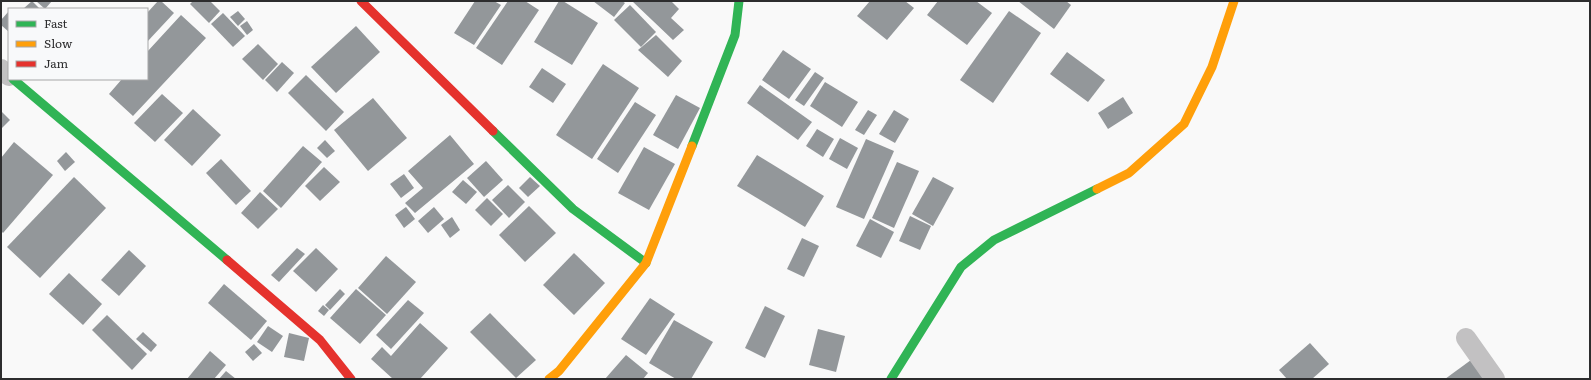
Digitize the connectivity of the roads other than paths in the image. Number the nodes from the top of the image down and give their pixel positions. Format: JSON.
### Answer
{"nodes":[{"id":1,"x":360,"y":1,"type":"edge"},
{"id":2,"x":739,"y":1,"type":"edge"},
{"id":3,"x":1234,"y":1,"type":"edge"},
{"id":4,"x":14,"y":80,"type":"edge"},
{"id":5,"x":646,"y":263,"type":"junction"},
{"id":6,"x":1466,"y":338,"type":"dead end"},
{"id":7,"x":351,"y":379,"type":"edge"},
{"id":8,"x":549,"y":379,"type":"edge"},
{"id":9,"x":891,"y":379,"type":"edge"},
{"id":10,"x":1495,"y":379,"type":"edge"}],
"edges":[{"from":1,"to":5,"type":"street"},
{"from":2,"to":5,"type":"street"},
{"from":3,"to":9,"type":"street"},
{"from":4,"to":7,"type":"street"},
{"from":5,"to":8,"type":"street"},
{"from":6,"to":10,"type":"street"}]}
